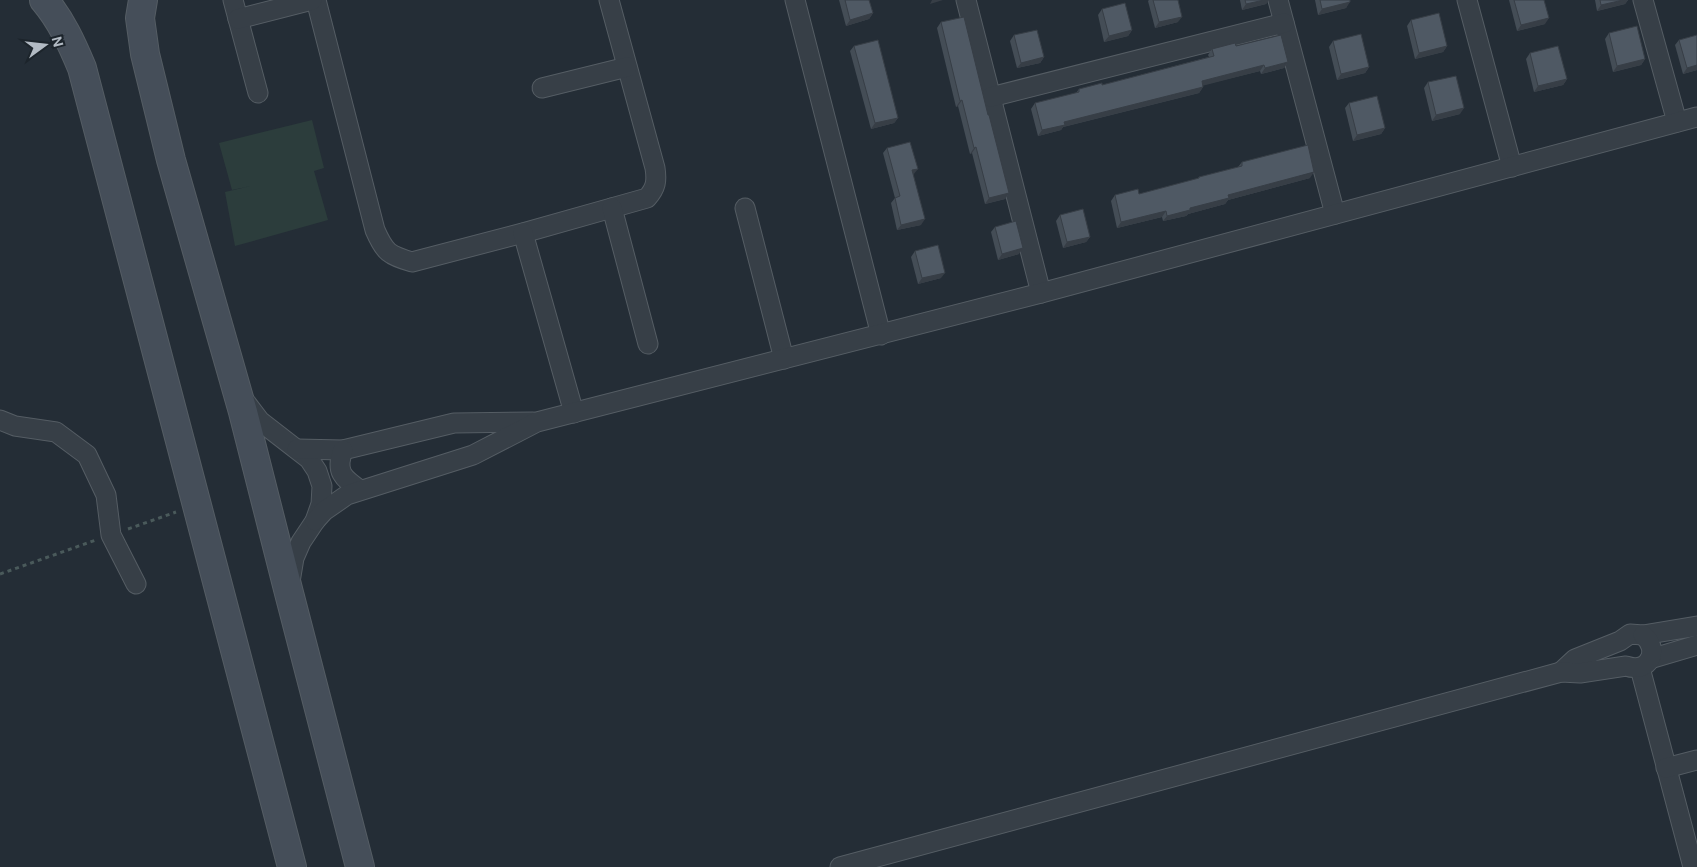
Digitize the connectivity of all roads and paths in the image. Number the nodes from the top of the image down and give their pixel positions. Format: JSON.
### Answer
{"nodes":[{"id":1,"x":44,"y":0,"type":"edge"},
{"id":2,"x":143,"y":0,"type":"edge"},
{"id":3,"x":233,"y":0,"type":"edge"},
{"id":4,"x":312,"y":0,"type":"edge"},
{"id":5,"x":316,"y":0,"type":"edge"},
{"id":6,"x":609,"y":0,"type":"edge"},
{"id":7,"x":795,"y":0,"type":"edge"},
{"id":8,"x":966,"y":0,"type":"edge"},
{"id":9,"x":1278,"y":0,"type":"edge"},
{"id":10,"x":1467,"y":0,"type":"edge"},
{"id":11,"x":1643,"y":0,"type":"edge"},
{"id":12,"x":238,"y":20,"type":"junction"},
{"id":13,"x":1284,"y":23,"type":"junction"},
{"id":14,"x":627,"y":67,"type":"junction"},
{"id":15,"x":542,"y":88,"type":"dead end"},
{"id":16,"x":258,"y":93,"type":"dead end"},
{"id":17,"x":991,"y":97,"type":"junction"},
{"id":18,"x":1697,"y":117,"type":"edge"},
{"id":19,"x":1677,"y":122,"type":"junction"},
{"id":20,"x":1512,"y":167,"type":"junction"},
{"id":21,"x":612,"y":208,"type":"junction"},
{"id":22,"x":745,"y":208,"type":"dead end"},
{"id":23,"x":1335,"y":214,"type":"junction"},
{"id":24,"x":523,"y":233,"type":"junction"},
{"id":25,"x":1041,"y":293,"type":"junction"},
{"id":26,"x":881,"y":335,"type":"junction"},
{"id":27,"x":648,"y":344,"type":"dead end"},
{"id":28,"x":784,"y":359,"type":"junction"},
{"id":29,"x":237,"y":390,"type":"junction"},
{"id":30,"x":574,"y":413,"type":"junction"},
{"id":31,"x":0,"y":420,"type":"edge"},
{"id":32,"x":537,"y":422,"type":"junction"},
{"id":33,"x":462,"y":423,"type":"junction"},
{"id":34,"x":297,"y":449,"type":"junction"},
{"id":35,"x":343,"y":450,"type":"junction"},
{"id":36,"x":473,"y":455,"type":"junction"},
{"id":37,"x":360,"y":490,"type":"junction"},
{"id":38,"x":315,"y":521,"type":"junction"},
{"id":39,"x":136,"y":584,"type":"dead end"},
{"id":40,"x":289,"y":593,"type":"junction"},
{"id":41,"x":1697,"y":626,"type":"edge"},
{"id":42,"x":1643,"y":635,"type":"junction"},
{"id":43,"x":1620,"y":641,"type":"junction"},
{"id":44,"x":1697,"y":645,"type":"edge"},
{"id":45,"x":1639,"y":664,"type":"junction"},
{"id":46,"x":1561,"y":672,"type":"junction"},
{"id":47,"x":1697,"y":760,"type":"edge"},
{"id":48,"x":1666,"y":768,"type":"junction"},
{"id":49,"x":292,"y":867,"type":"edge"},
{"id":50,"x":360,"y":867,"type":"edge"},
{"id":51,"x":840,"y":867,"type":"edge"},
{"id":52,"x":1693,"y":867,"type":"edge"}],
"edges":[{"from":1,"to":49,"type":"street"},
{"from":2,"to":29,"type":"street"},
{"from":3,"to":12,"type":"street"},
{"from":4,"to":12,"type":"street"},
{"from":5,"to":24,"type":"street"},
{"from":6,"to":14,"type":"street"},
{"from":7,"to":26,"type":"street"},
{"from":8,"to":17,"type":"street"},
{"from":9,"to":13,"type":"street"},
{"from":10,"to":20,"type":"street"},
{"from":11,"to":19,"type":"street"},
{"from":12,"to":16,"type":"street"},
{"from":13,"to":17,"type":"street"},
{"from":13,"to":23,"type":"street"},
{"from":14,"to":15,"type":"street"},
{"from":14,"to":21,"type":"street"},
{"from":17,"to":25,"type":"street"},
{"from":18,"to":19,"type":"street"},
{"from":19,"to":20,"type":"street"},
{"from":20,"to":23,"type":"street"},
{"from":21,"to":24,"type":"street"},
{"from":21,"to":27,"type":"street"},
{"from":22,"to":28,"type":"street"},
{"from":23,"to":25,"type":"street"},
{"from":24,"to":30,"type":"street"},
{"from":25,"to":26,"type":"street"},
{"from":26,"to":28,"type":"street"},
{"from":28,"to":30,"type":"street"},
{"from":29,"to":34,"type":"street"},
{"from":29,"to":40,"type":"street"},
{"from":30,"to":32,"type":"street"},
{"from":31,"to":39,"type":"street"},
{"from":32,"to":33,"type":"street"},
{"from":32,"to":36,"type":"street"},
{"from":33,"to":35,"type":"street"},
{"from":33,"to":36,"type":"street"},
{"from":34,"to":35,"type":"street"},
{"from":34,"to":38,"type":"street"},
{"from":35,"to":37,"type":"street"},
{"from":36,"to":37,"type":"street"},
{"from":37,"to":38,"type":"street"},
{"from":38,"to":40,"type":"street"},
{"from":40,"to":50,"type":"street"},
{"from":41,"to":42,"type":"street"},
{"from":42,"to":43,"type":"street"},
{"from":42,"to":45,"type":"street"},
{"from":43,"to":45,"type":"street"},
{"from":43,"to":46,"type":"street"},
{"from":44,"to":45,"type":"street"},
{"from":45,"to":46,"type":"street"},
{"from":45,"to":48,"type":"street"},
{"from":46,"to":51,"type":"street"},
{"from":47,"to":48,"type":"street"},
{"from":48,"to":52,"type":"street"}]}
